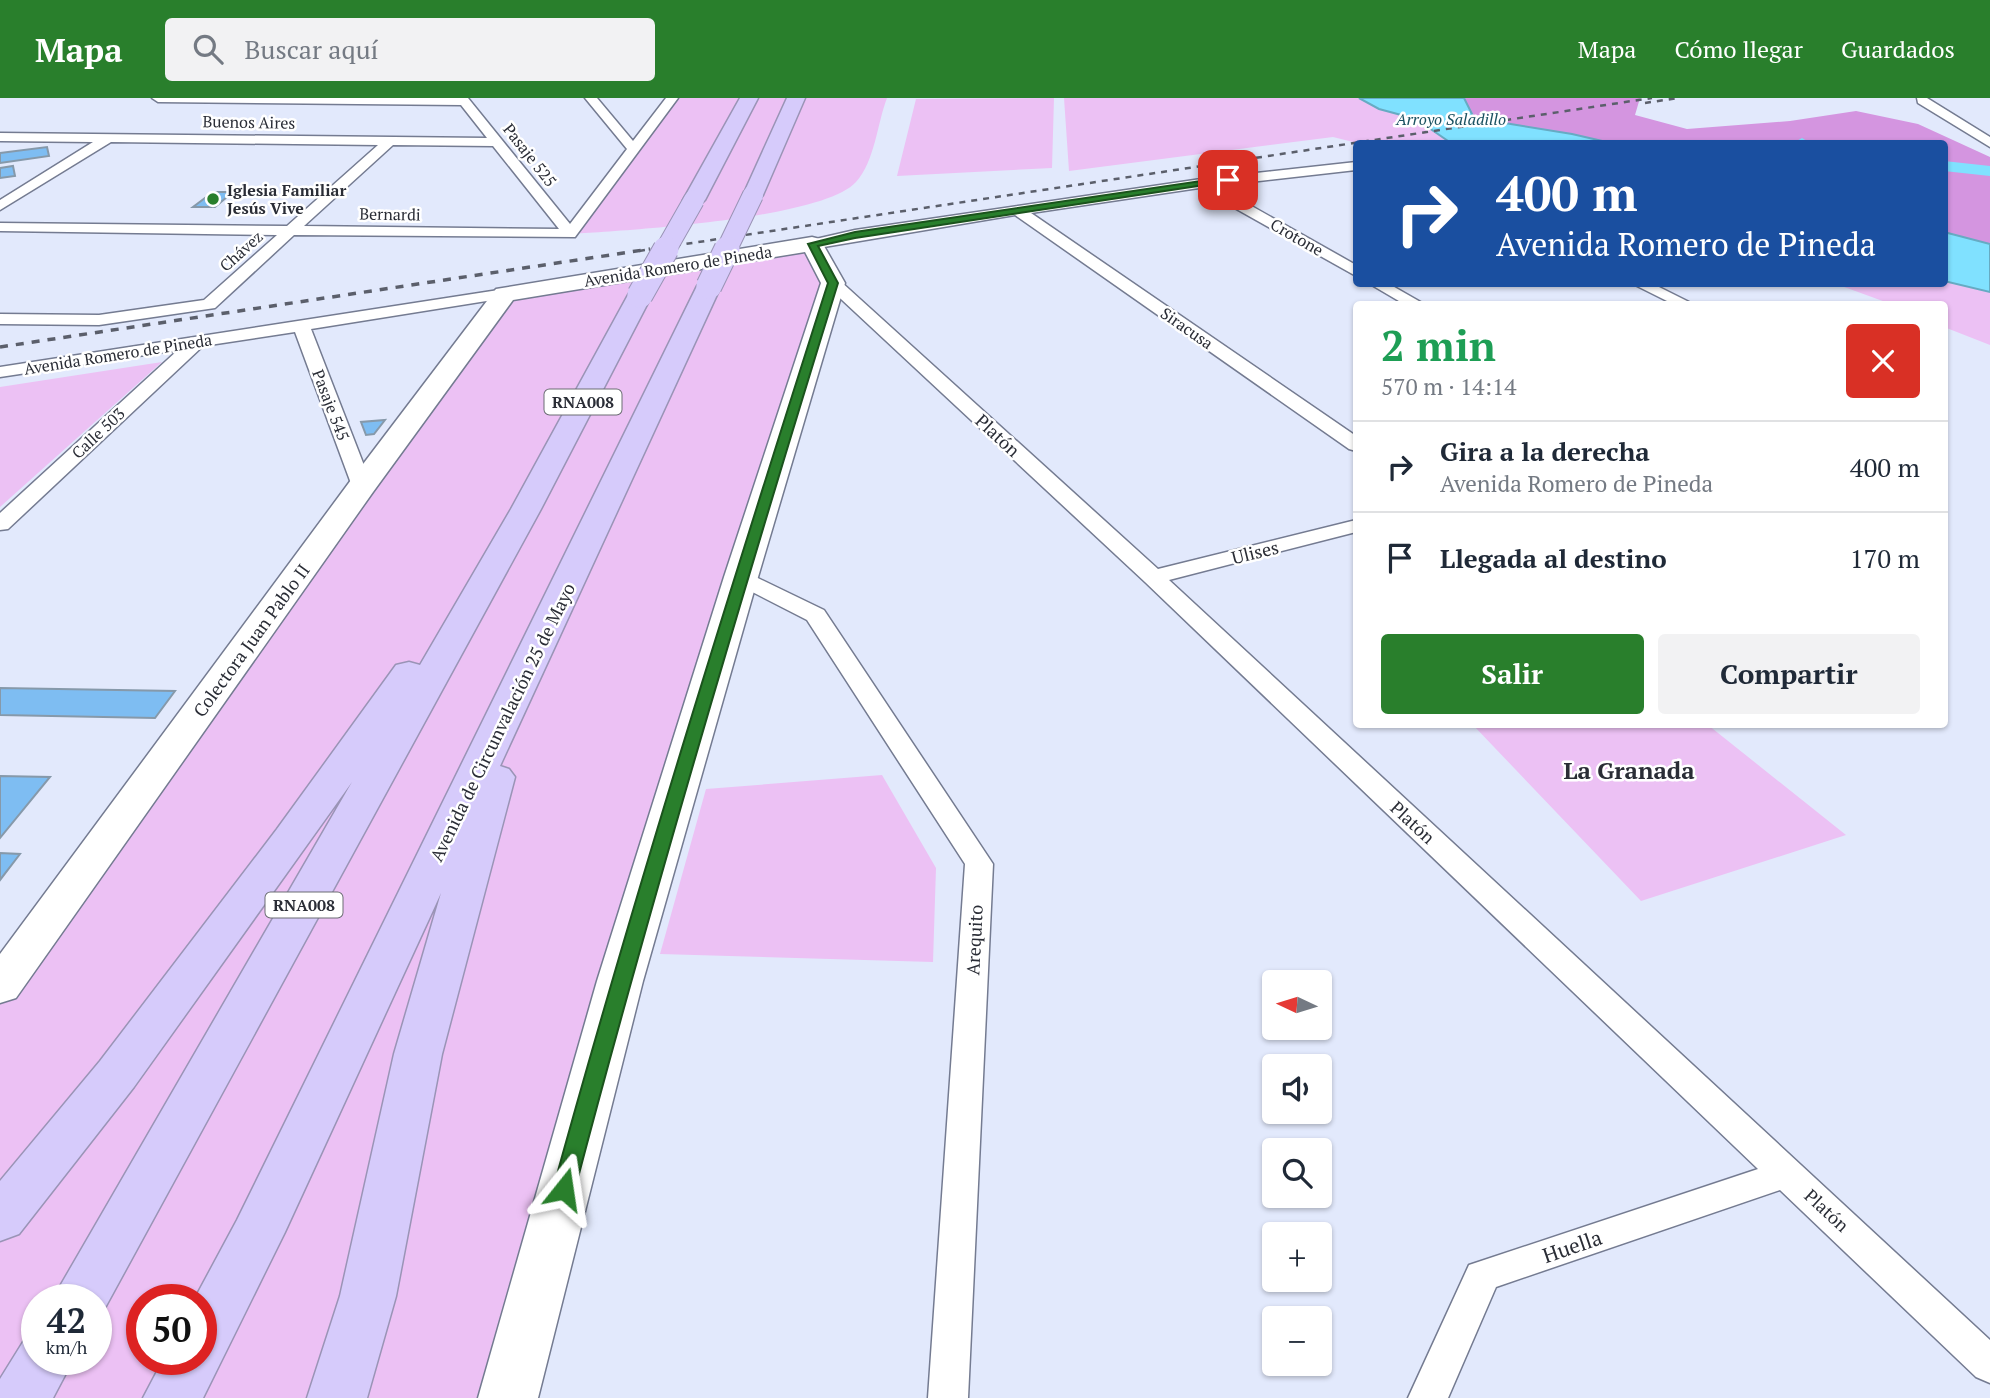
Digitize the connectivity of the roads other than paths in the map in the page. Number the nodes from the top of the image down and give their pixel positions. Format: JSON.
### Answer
{"nodes":[{"id":1,"x":158,"y":98,"type":"edge"},
{"id":2,"x":246,"y":98,"type":"edge"},
{"id":3,"x":591,"y":98,"type":"edge"},
{"id":4,"x":672,"y":98,"type":"edge"},
{"id":5,"x":749,"y":98,"type":"edge"},
{"id":6,"x":796,"y":98,"type":"edge"},
{"id":7,"x":463,"y":99,"type":"edge"},
{"id":8,"x":1927,"y":99,"type":"edge"},
{"id":9,"x":0,"y":137,"type":"edge"},
{"id":10,"x":107,"y":138,"type":"junction"},
{"id":11,"x":190,"y":139,"type":"junction"},
{"id":12,"x":390,"y":141,"type":"junction"},
{"id":13,"x":498,"y":142,"type":"junction"},
{"id":14,"x":1990,"y":143,"type":"edge"},
{"id":15,"x":634,"y":150,"type":"junction"},
{"id":16,"x":1353,"y":166,"type":"edge"},
{"id":17,"x":1200,"y":183,"type":"junction"},
{"id":18,"x":0,"y":206,"type":"edge"},
{"id":19,"x":1017,"y":211,"type":"junction"},
{"id":20,"x":0,"y":227,"type":"edge"},
{"id":21,"x":291,"y":230,"type":"junction"},
{"id":22,"x":570,"y":234,"type":"junction"},
{"id":23,"x":812,"y":244,"type":"junction"},
{"id":24,"x":1353,"y":269,"type":"edge"},
{"id":25,"x":833,"y":283,"type":"junction"},
{"id":26,"x":1384,"y":287,"type":"edge"},
{"id":27,"x":1648,"y":287,"type":"edge"},
{"id":28,"x":505,"y":294,"type":"junction"},
{"id":29,"x":1410,"y":301,"type":"edge"},
{"id":30,"x":1678,"y":301,"type":"edge"},
{"id":31,"x":209,"y":303,"type":"joint"},
{"id":32,"x":0,"y":319,"type":"edge"},
{"id":33,"x":301,"y":325,"type":"junction"},
{"id":34,"x":197,"y":342,"type":"junction"},
{"id":35,"x":0,"y":372,"type":"edge"},
{"id":36,"x":1353,"y":443,"type":"edge"},
{"id":37,"x":362,"y":486,"type":"junction"},
{"id":38,"x":526,"y":509,"type":"junction"},
{"id":39,"x":0,"y":523,"type":"edge"},
{"id":40,"x":1353,"y":527,"type":"edge"},
{"id":41,"x":741,"y":577,"type":"junction"},
{"id":42,"x":1153,"y":577,"type":"junction"},
{"id":43,"x":523,"y":677,"type":"junction"},
{"id":44,"x":0,"y":987,"type":"edge"},
{"id":45,"x":1788,"y":1173,"type":"junction"},
{"id":46,"x":0,"y":1219,"type":"edge"},
{"id":47,"x":89,"y":1284,"type":"edge"},
{"id":48,"x":217,"y":1312,"type":"edge"},
{"id":49,"x":1990,"y":1365,"type":"edge"},
{"id":50,"x":35,"y":1375,"type":"edge"},
{"id":51,"x":184,"y":1375,"type":"edge"},
{"id":52,"x":21,"y":1398,"type":"edge"},
{"id":53,"x":173,"y":1398,"type":"edge"},
{"id":54,"x":337,"y":1398,"type":"edge"},
{"id":55,"x":508,"y":1398,"type":"edge"},
{"id":56,"x":948,"y":1398,"type":"edge"},
{"id":57,"x":1428,"y":1398,"type":"edge"}],
"edges":[{"from":1,"to":2,"type":"street"},
{"from":2,"to":7,"type":"street"},
{"from":2,"to":11,"type":"street"},
{"from":3,"to":15,"type":"street"},
{"from":4,"to":15,"type":"street"},
{"from":5,"to":38,"type":"highway","number":"RNA008","bridge":true},
{"from":6,"to":43,"type":"highway","name":"Avenida de Circunvalación 25 de Mayo","number":"RNA008","bridge":true},
{"from":7,"to":13,"type":"street","name":"Pasaje 525"},
{"from":8,"to":14,"type":"street"},
{"from":9,"to":10,"type":"street","name":"Buenos Aires"},
{"from":10,"to":11,"type":"street","name":"Buenos Aires"},
{"from":10,"to":18,"type":"street"},
{"from":11,"to":12,"type":"street","name":"Buenos Aires"},
{"from":12,"to":13,"type":"street","name":"Buenos Aires"},
{"from":12,"to":21,"type":"street","name":"Chávez"},
{"from":13,"to":22,"type":"street","name":"Pasaje 525"},
{"from":15,"to":22,"type":"street"},
{"from":16,"to":17,"type":"street","name":"Avenida Romero de Pineda"},
{"from":17,"to":19,"type":"street","name":"Avenida Romero de Pineda"},
{"from":17,"to":24,"type":"street","name":"Crotone"},
{"from":19,"to":23,"type":"street","name":"Avenida Romero de Pineda"},
{"from":19,"to":36,"type":"street","name":"Siracusa"},
{"from":20,"to":21,"type":"street","name":"Bernardi"},
{"from":21,"to":22,"type":"street","name":"Bernardi"},
{"from":21,"to":31,"type":"street","name":"Chávez"},
{"from":23,"to":25,"type":"main road"},
{"from":23,"to":28,"type":"main road","name":"Avenida Romero de Pineda"},
{"from":25,"to":41,"type":"main road"},
{"from":25,"to":42,"type":"street","name":"Platón"},
{"from":26,"to":29,"type":"street"},
{"from":27,"to":30,"type":"street"},
{"from":28,"to":33,"type":"street","name":"Avenida Romero de Pineda"},
{"from":28,"to":37,"type":"main road","name":"Colectora Juan Pablo II"},
{"from":31,"to":32,"type":"street"},
{"from":33,"to":34,"type":"street","name":"Avenida Romero de Pineda"},
{"from":33,"to":37,"type":"street","name":"Pasaje 545"},
{"from":34,"to":35,"type":"street","name":"Avenida Romero de Pineda"},
{"from":34,"to":39,"type":"street","name":"Calle 503"},
{"from":37,"to":44,"type":"main road","name":"Colectora Juan Pablo II"},
{"from":38,"to":46,"type":"highway","number":"RNA008"},
{"from":38,"to":47,"type":"highway","number":"RNA008"},
{"from":40,"to":42,"type":"street","name":"Ulises"},
{"from":41,"to":55,"type":"main road"},
{"from":41,"to":56,"type":"street","name":"Arequito"},
{"from":42,"to":45,"type":"street","name":"Platón"},
{"from":43,"to":48,"type":"highway","name":"Avenida de Circunvalación 25 de Mayo","number":"RNA008"},
{"from":43,"to":54,"type":"highway"},
{"from":45,"to":49,"type":"street","name":"Platón"},
{"from":45,"to":57,"type":"street","name":"Huella"},
{"from":50,"to":52,"type":"highway"},
{"from":51,"to":53,"type":"highway"}]}
